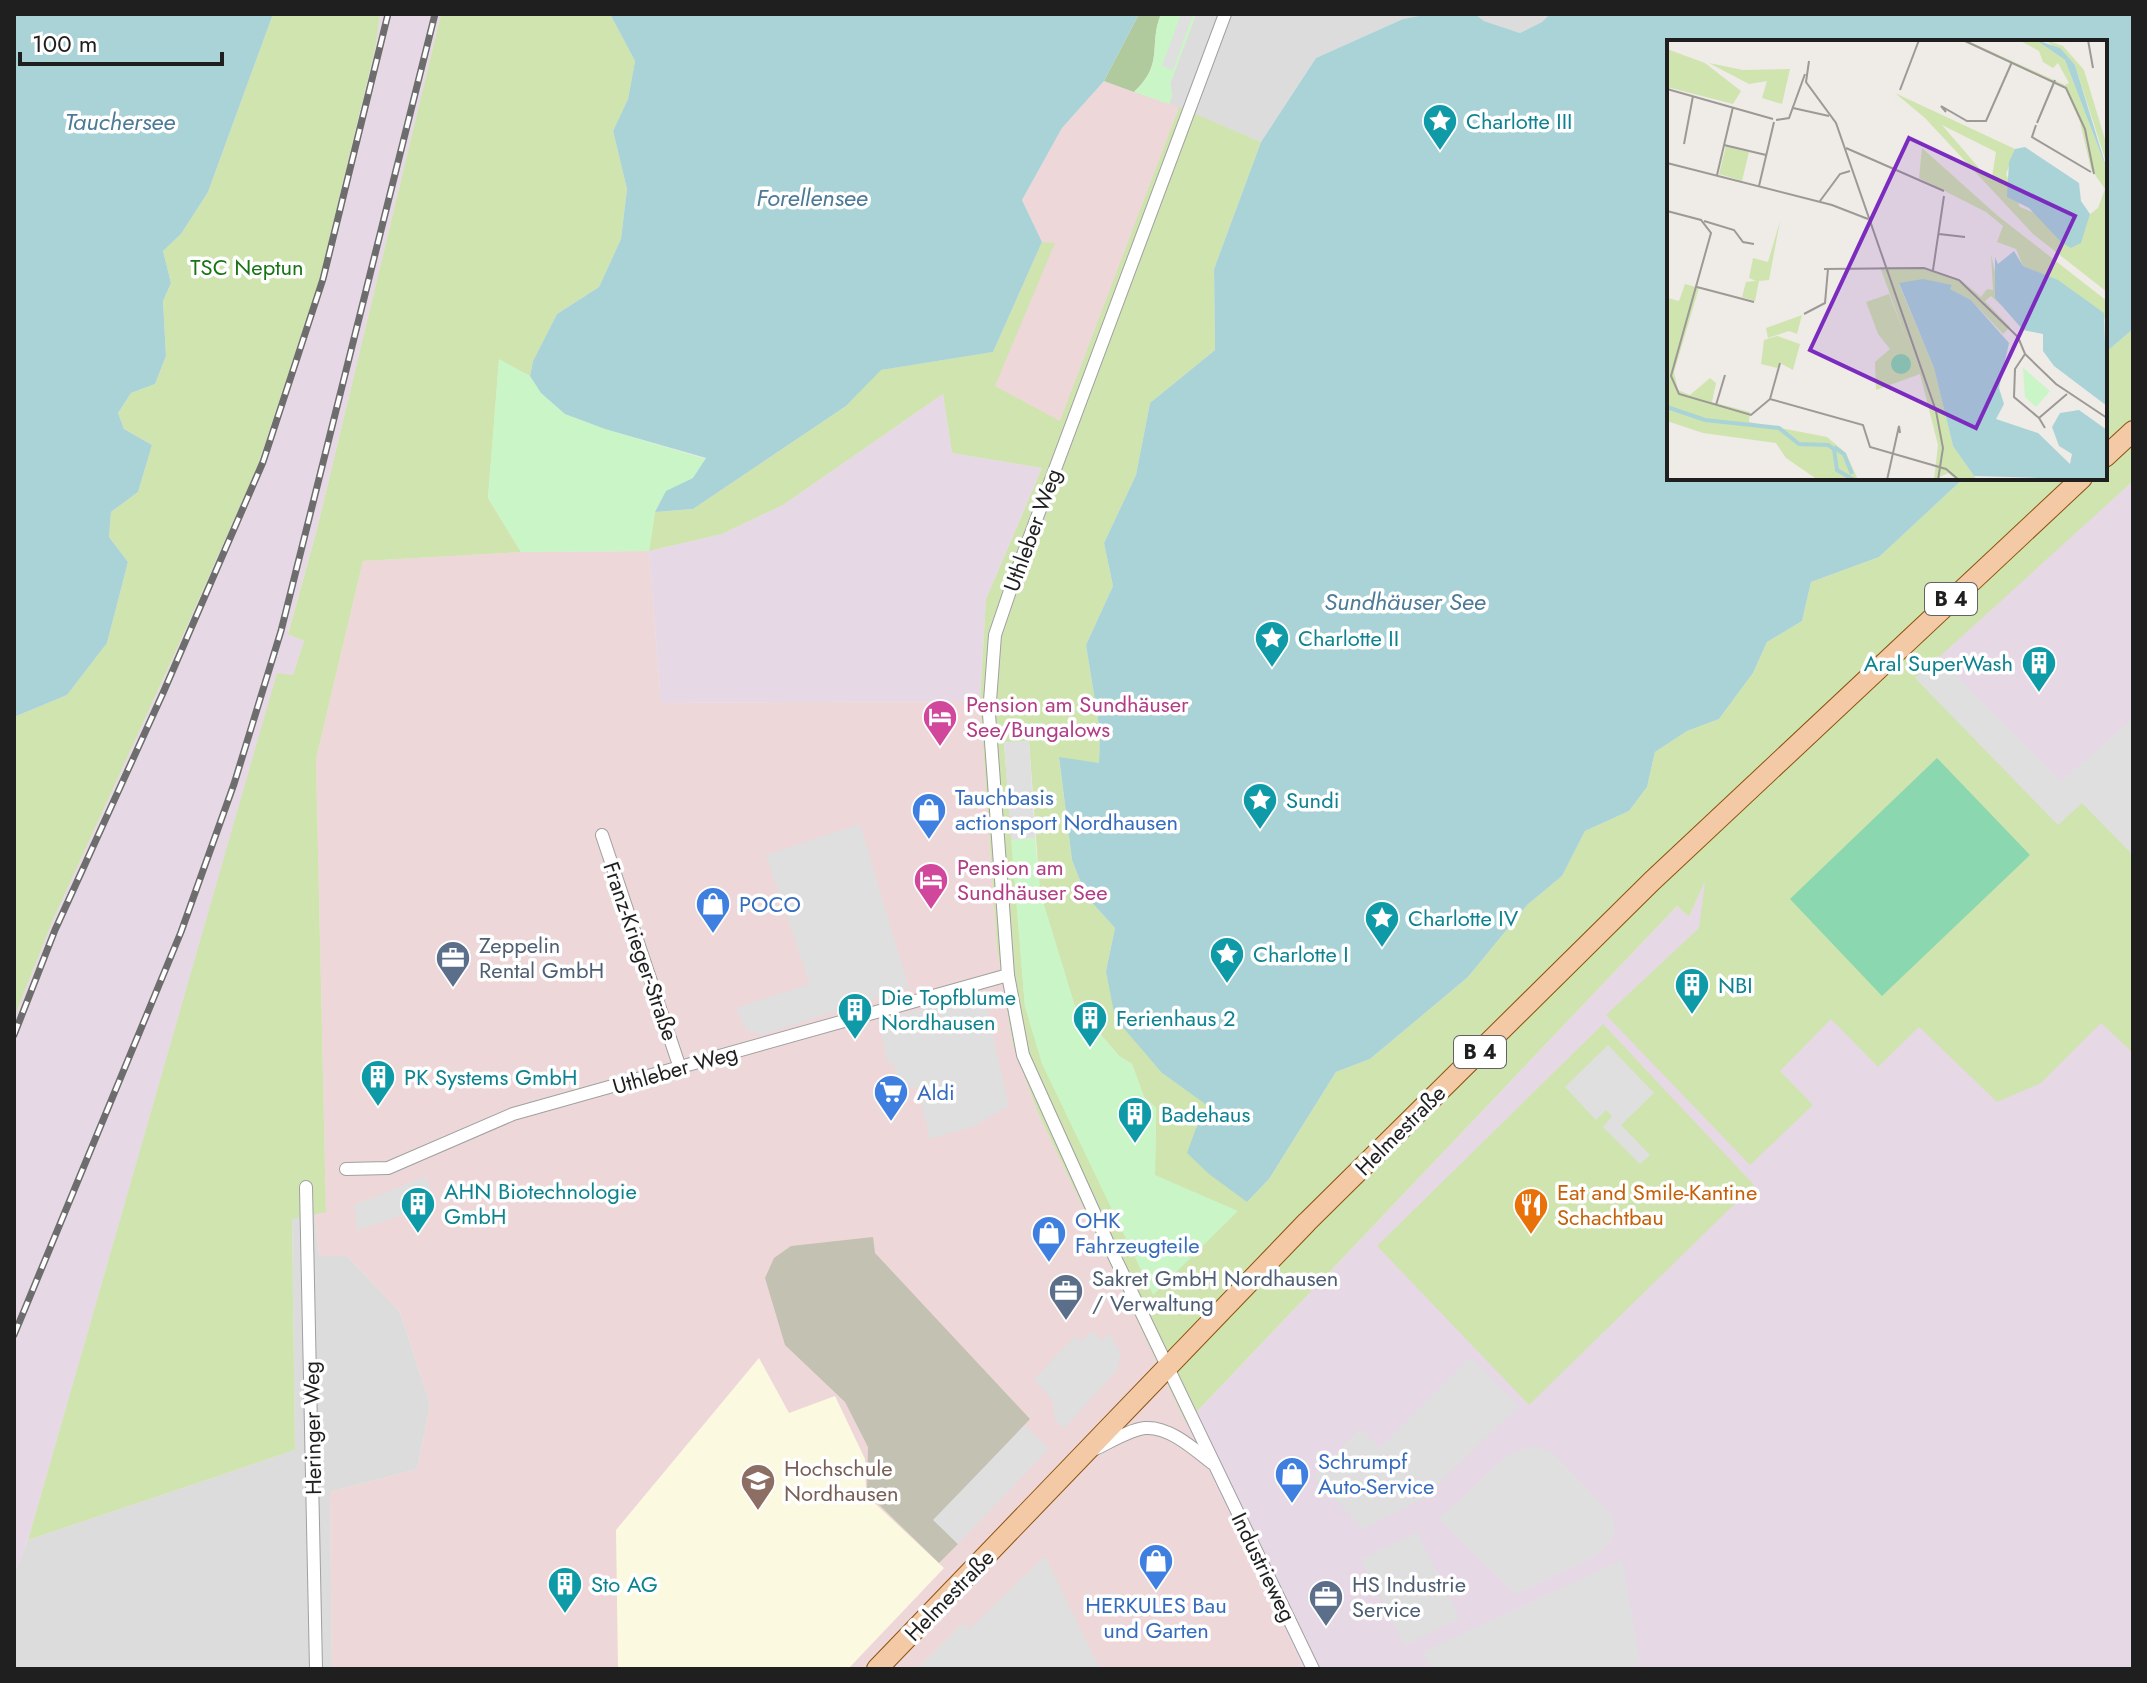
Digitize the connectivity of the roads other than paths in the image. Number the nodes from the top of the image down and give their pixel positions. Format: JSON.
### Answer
{"nodes":[{"id":1,"x":1225,"y":14,"type":"edge"},
{"id":2,"x":2133,"y":431,"type":"edge"},
{"id":3,"x":2107,"y":455,"type":"edge"},
{"id":4,"x":2080,"y":480,"type":"edge"},
{"id":5,"x":602,"y":835,"type":"dead end"},
{"id":6,"x":1008,"y":975,"type":"junction"},
{"id":7,"x":680,"y":1068,"type":"junction"},
{"id":8,"x":346,"y":1169,"type":"dead end"},
{"id":9,"x":306,"y":1187,"type":"dead end"},
{"id":10,"x":1167,"y":1367,"type":"junction"},
{"id":11,"x":1086,"y":1453,"type":"junction"},
{"id":12,"x":1215,"y":1465,"type":"junction"},
{"id":13,"x":316,"y":1669,"type":"edge"},
{"id":14,"x":877,"y":1669,"type":"edge"},
{"id":15,"x":1313,"y":1669,"type":"edge"}],
"edges":[{"from":1,"to":6,"type":"street","name":"Uthleber Weg"},
{"from":2,"to":3,"type":"main road"},
{"from":4,"to":10,"type":"main road","name":"Helmestraße","number":"B 4"},
{"from":5,"to":7,"type":"street","name":"Franz-Krieger-Straße"},
{"from":6,"to":7,"type":"street","name":"Uthleber Weg"},
{"from":6,"to":10,"type":"street","name":"Uthleber Weg"},
{"from":7,"to":8,"type":"street","name":"Uthleber Weg"},
{"from":9,"to":13,"type":"street","name":"Heringer Weg"},
{"from":10,"to":11,"type":"main road","name":"Helmestraße","number":"B 4"},
{"from":10,"to":12,"type":"street","name":"Industrieweg"},
{"from":11,"to":12,"type":"street","name":"Industrieweg"},
{"from":11,"to":14,"type":"main road","name":"Helmestraße","number":"B 4"},
{"from":12,"to":15,"type":"street","name":"Industrieweg"}]}
